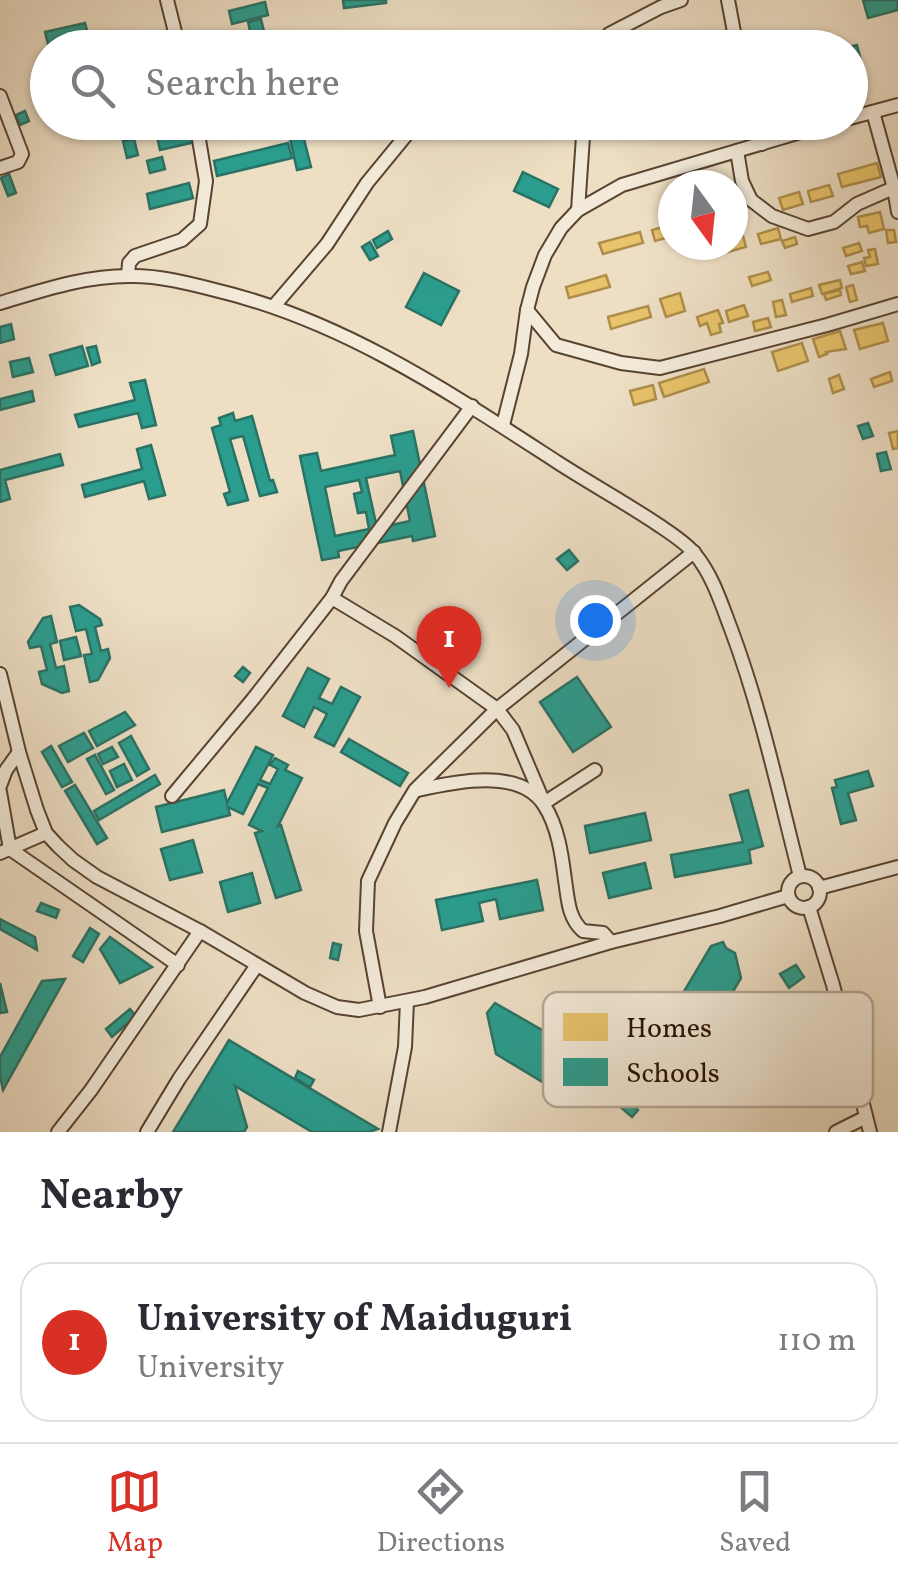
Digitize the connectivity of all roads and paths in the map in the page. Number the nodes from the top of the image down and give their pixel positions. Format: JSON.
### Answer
{"nodes":[{"id":1,"x":167,"y":0,"type":"edge"},
{"id":2,"x":681,"y":0,"type":"edge"},
{"id":3,"x":728,"y":0,"type":"edge"},
{"id":4,"x":174,"y":30,"type":"edge"},
{"id":5,"x":617,"y":30,"type":"edge"},
{"id":6,"x":734,"y":30,"type":"edge"},
{"id":7,"x":0,"y":96,"type":"edge"},
{"id":8,"x":898,"y":105,"type":"edge"},
{"id":9,"x":873,"y":112,"type":"junction"},
{"id":10,"x":868,"y":113,"type":"edge"},
{"id":11,"x":200,"y":140,"type":"edge"},
{"id":12,"x":402,"y":140,"type":"edge"},
{"id":13,"x":583,"y":140,"type":"edge"},
{"id":14,"x":761,"y":140,"type":"edge"},
{"id":15,"x":775,"y":140,"type":"edge"},
{"id":16,"x":762,"y":144,"type":"junction"},
{"id":17,"x":736,"y":151,"type":"junction"},
{"id":18,"x":0,"y":168,"type":"edge"},
{"id":19,"x":896,"y":187,"type":"edge"},
{"id":20,"x":578,"y":210,"type":"junction"},
{"id":21,"x":898,"y":212,"type":"edge"},
{"id":22,"x":128,"y":276,"type":"junction"},
{"id":23,"x":0,"y":303,"type":"edge"},
{"id":24,"x":898,"y":304,"type":"edge"},
{"id":25,"x":274,"y":306,"type":"junction"},
{"id":26,"x":526,"y":310,"type":"junction"},
{"id":27,"x":472,"y":406,"type":"junction"},
{"id":28,"x":504,"y":426,"type":"junction"},
{"id":29,"x":694,"y":552,"type":"junction"},
{"id":30,"x":332,"y":598,"type":"junction"},
{"id":31,"x":0,"y":674,"type":"edge"},
{"id":32,"x":497,"y":709,"type":"junction"},
{"id":33,"x":19,"y":752,"type":"junction"},
{"id":34,"x":595,"y":770,"type":"dead end"},
{"id":35,"x":0,"y":789,"type":"edge"},
{"id":36,"x":416,"y":790,"type":"junction"},
{"id":37,"x":172,"y":796,"type":"dead end"},
{"id":38,"x":544,"y":803,"type":"junction"},
{"id":39,"x":46,"y":832,"type":"junction"},
{"id":40,"x":5,"y":851,"type":"edge"},
{"id":41,"x":898,"y":867,"type":"edge"},
{"id":42,"x":800,"y":876,"type":"junction"},
{"id":43,"x":819,"y":888,"type":"junction"},
{"id":44,"x":788,"y":896,"type":"junction"},
{"id":45,"x":809,"y":907,"type":"junction"},
{"id":46,"x":200,"y":932,"type":"junction"},
{"id":47,"x":612,"y":942,"type":"junction"},
{"id":48,"x":178,"y":964,"type":"junction"},
{"id":49,"x":257,"y":966,"type":"junction"},
{"id":50,"x":834,"y":992,"type":"edge"},
{"id":51,"x":408,"y":1001,"type":"junction"},
{"id":52,"x":380,"y":1008,"type":"junction"},
{"id":53,"x":863,"y":1107,"type":"edge"},
{"id":54,"x":866,"y":1117,"type":"junction"},
{"id":55,"x":58,"y":1132,"type":"edge"},
{"id":56,"x":147,"y":1132,"type":"edge"},
{"id":57,"x":390,"y":1132,"type":"edge"},
{"id":58,"x":836,"y":1132,"type":"edge"},
{"id":59,"x":870,"y":1132,"type":"edge"}],
"edges":[{"from":1,"to":4,"type":"street"},
{"from":2,"to":5,"type":"street"},
{"from":3,"to":6,"type":"street"},
{"from":7,"to":18,"type":"street"},
{"from":8,"to":9,"type":"street"},
{"from":9,"to":10,"type":"street"},
{"from":9,"to":19,"type":"street"},
{"from":11,"to":22,"type":"street"},
{"from":12,"to":25,"type":"street"},
{"from":13,"to":20,"type":"street"},
{"from":14,"to":16,"type":"street"},
{"from":15,"to":16,"type":"street"},
{"from":16,"to":17,"type":"street"},
{"from":17,"to":19,"type":"street"},
{"from":17,"to":20,"type":"street"},
{"from":19,"to":21,"type":"street"},
{"from":20,"to":26,"type":"street"},
{"from":22,"to":23,"type":"street"},
{"from":22,"to":25,"type":"street"},
{"from":24,"to":26,"type":"street"},
{"from":25,"to":27,"type":"street"},
{"from":26,"to":28,"type":"street"},
{"from":27,"to":28,"type":"street"},
{"from":27,"to":30,"type":"street"},
{"from":28,"to":29,"type":"street"},
{"from":29,"to":32,"type":"street"},
{"from":29,"to":42,"type":"street"},
{"from":30,"to":32,"type":"street"},
{"from":30,"to":37,"type":"street"},
{"from":31,"to":33,"type":"street"},
{"from":32,"to":36,"type":"street"},
{"from":32,"to":38,"type":"street"},
{"from":33,"to":35,"type":"street"},
{"from":33,"to":39,"type":"street"},
{"from":34,"to":38,"type":"street"},
{"from":35,"to":40,"type":"street"},
{"from":36,"to":38,"type":"street"},
{"from":36,"to":52,"type":"street"},
{"from":38,"to":47,"type":"street"},
{"from":39,"to":40,"type":"street"},
{"from":39,"to":46,"type":"street"},
{"from":40,"to":48,"type":"street"},
{"from":41,"to":43,"type":"street"},
{"from":42,"to":43,"type":"street"},
{"from":42,"to":44,"type":"street"},
{"from":43,"to":45,"type":"street"},
{"from":44,"to":45,"type":"street"},
{"from":44,"to":47,"type":"street"},
{"from":45,"to":50,"type":"street"},
{"from":46,"to":48,"type":"street"},
{"from":46,"to":49,"type":"street"},
{"from":47,"to":51,"type":"street"},
{"from":48,"to":55,"type":"street"},
{"from":49,"to":52,"type":"street"},
{"from":49,"to":56,"type":"street"},
{"from":51,"to":52,"type":"street"},
{"from":51,"to":57,"type":"street"},
{"from":53,"to":54,"type":"street"},
{"from":54,"to":58,"type":"street"},
{"from":54,"to":59,"type":"street"}]}
